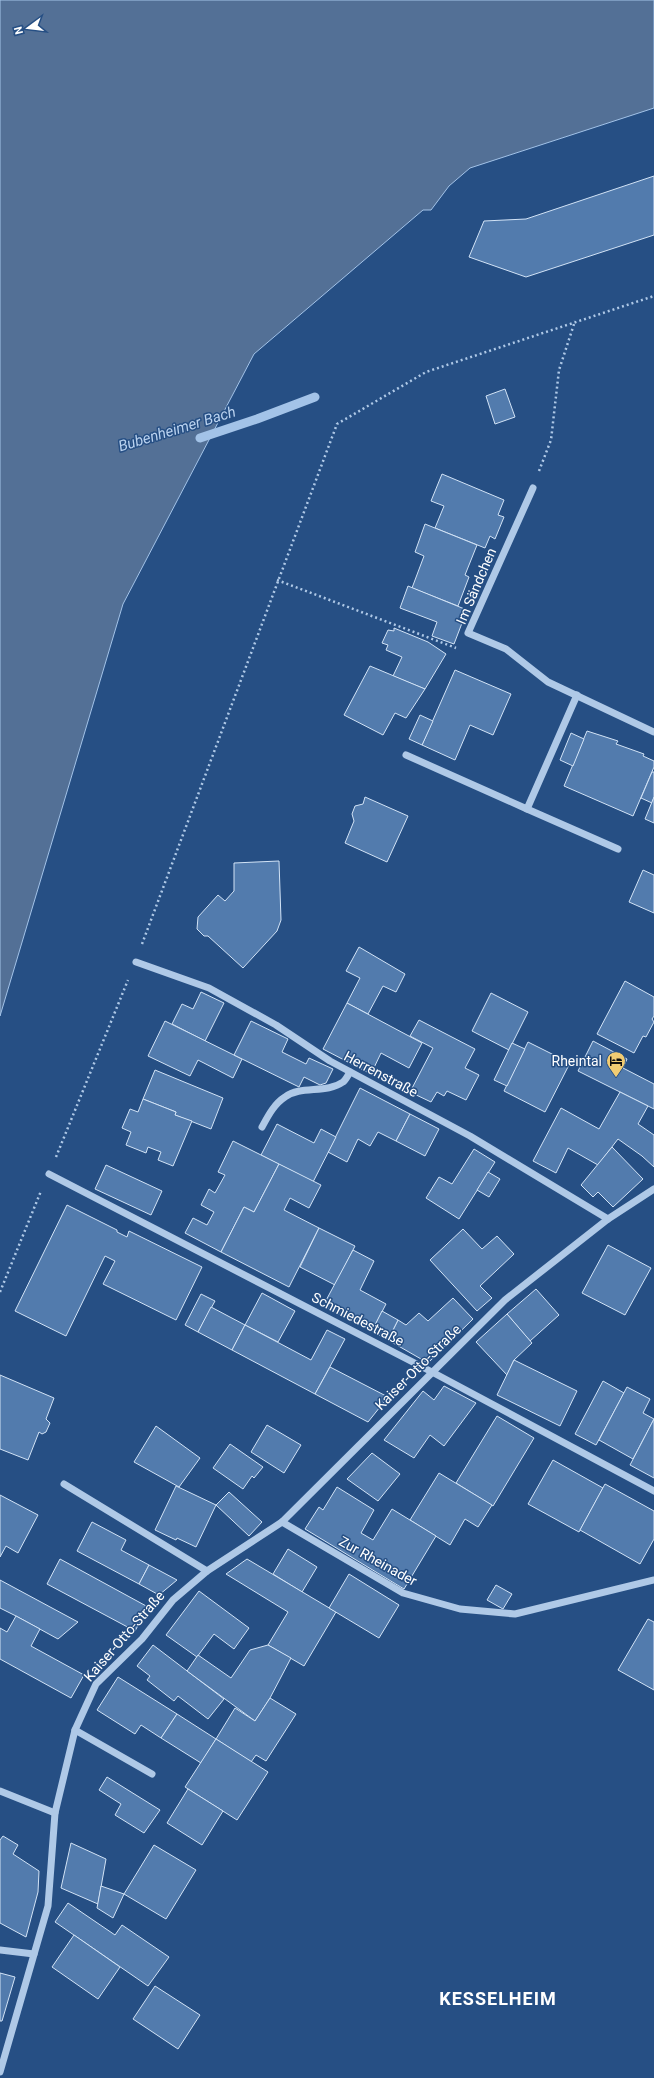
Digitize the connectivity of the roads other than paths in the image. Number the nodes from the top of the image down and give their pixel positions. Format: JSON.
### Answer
{"nodes":[{"id":1,"x":533,"y":488,"type":"road end"},
{"id":2,"x":577,"y":696,"type":"junction"},
{"id":3,"x":654,"y":732,"type":"edge"},
{"id":4,"x":406,"y":755,"type":"dead end"},
{"id":5,"x":527,"y":809,"type":"junction"},
{"id":6,"x":618,"y":849,"type":"dead end"},
{"id":7,"x":136,"y":962,"type":"road end"},
{"id":8,"x":350,"y":1072,"type":"junction"},
{"id":9,"x":262,"y":1127,"type":"dead end"},
{"id":10,"x":49,"y":1174,"type":"road end"},
{"id":11,"x":654,"y":1189,"type":"edge"},
{"id":12,"x":608,"y":1219,"type":"junction"},
{"id":13,"x":432,"y":1372,"type":"junction"},
{"id":14,"x":64,"y":1484,"type":"dead end"},
{"id":15,"x":654,"y":1491,"type":"edge"},
{"id":16,"x":282,"y":1522,"type":"junction"},
{"id":17,"x":207,"y":1571,"type":"junction"},
{"id":18,"x":654,"y":1580,"type":"edge"},
{"id":19,"x":74,"y":1730,"type":"junction"},
{"id":20,"x":152,"y":1774,"type":"dead end"},
{"id":21,"x":0,"y":1791,"type":"edge"},
{"id":22,"x":55,"y":1813,"type":"junction"},
{"id":23,"x":0,"y":1950,"type":"edge"},
{"id":24,"x":34,"y":1954,"type":"junction"},
{"id":25,"x":0,"y":2072,"type":"edge"}],
"edges":[{"from":1,"to":2,"type":"street","name":"Im Sändchen"},
{"from":2,"to":3,"type":"street","name":"Im Sändchen"},
{"from":2,"to":5,"type":"street"},
{"from":4,"to":5,"type":"street"},
{"from":5,"to":6,"type":"street"},
{"from":7,"to":8,"type":"street","name":"Herrenstraße"},
{"from":8,"to":9,"type":"street"},
{"from":8,"to":12,"type":"street","name":"Herrenstraße"},
{"from":10,"to":13,"type":"street","name":"Schmiedestraße"},
{"from":11,"to":12,"type":"street","name":"Kaiser-Otto-Straße"},
{"from":12,"to":13,"type":"street","name":"Kaiser-Otto-Straße"},
{"from":13,"to":15,"type":"street","name":"Schmiedestraße"},
{"from":13,"to":16,"type":"street","name":"Kaiser-Otto-Straße"},
{"from":14,"to":17,"type":"street"},
{"from":16,"to":17,"type":"street","name":"Kaiser-Otto-Straße"},
{"from":16,"to":18,"type":"street","name":"Zur Rheinader"},
{"from":17,"to":19,"type":"street","name":"Kaiser-Otto-Straße"},
{"from":19,"to":20,"type":"street"},
{"from":19,"to":22,"type":"street","name":"Kaiser-Otto-Straße"},
{"from":21,"to":22,"type":"street"},
{"from":22,"to":24,"type":"street","name":"Kaiser-Otto-Straße"},
{"from":23,"to":24,"type":"street"},
{"from":24,"to":25,"type":"street","name":"Kaiser-Otto-Straße"}]}
